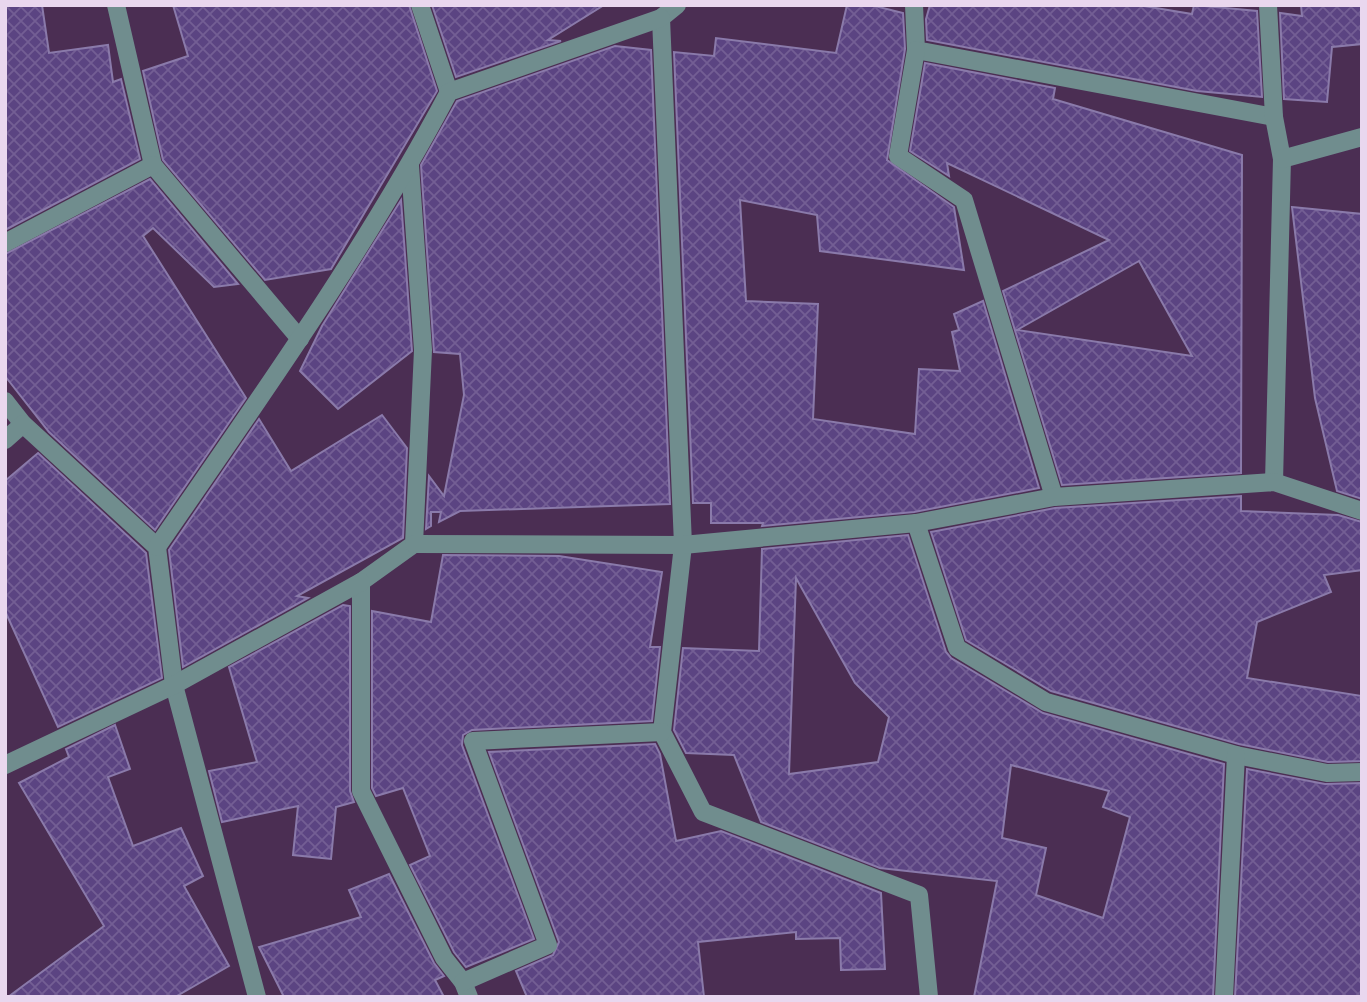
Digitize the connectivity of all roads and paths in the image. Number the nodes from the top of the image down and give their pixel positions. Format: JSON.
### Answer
{"nodes":[{"id":1,"x":116,"y":5,"type":"edge"},
{"id":2,"x":420,"y":5,"type":"edge"},
{"id":3,"x":677,"y":5,"type":"edge"},
{"id":4,"x":914,"y":5,"type":"edge"},
{"id":5,"x":1268,"y":5,"type":"edge"},
{"id":6,"x":662,"y":18,"type":"junction"},
{"id":7,"x":916,"y":50,"type":"junction"},
{"id":8,"x":449,"y":92,"type":"junction"},
{"id":9,"x":1273,"y":117,"type":"junction"},
{"id":10,"x":1362,"y":137,"type":"edge"},
{"id":11,"x":1282,"y":159,"type":"junction"},
{"id":12,"x":153,"y":165,"type":"junction"},
{"id":13,"x":410,"y":166,"type":"junction"},
{"id":14,"x":5,"y":243,"type":"edge"},
{"id":15,"x":300,"y":338,"type":"junction"},
{"id":16,"x":5,"y":401,"type":"edge"},
{"id":17,"x":23,"y":424,"type":"junction"},
{"id":18,"x":5,"y":440,"type":"edge"},
{"id":19,"x":1274,"y":482,"type":"junction"},
{"id":20,"x":1054,"y":497,"type":"junction"},
{"id":21,"x":1362,"y":511,"type":"edge"},
{"id":22,"x":916,"y":523,"type":"junction"},
{"id":23,"x":414,"y":544,"type":"junction"},
{"id":24,"x":683,"y":545,"type":"junction"},
{"id":25,"x":157,"y":547,"type":"junction"},
{"id":26,"x":360,"y":582,"type":"junction"},
{"id":27,"x":174,"y":685,"type":"junction"},
{"id":28,"x":662,"y":732,"type":"junction"},
{"id":29,"x":1236,"y":755,"type":"junction"},
{"id":30,"x":5,"y":765,"type":"edge"},
{"id":31,"x":1362,"y":772,"type":"edge"},
{"id":32,"x":466,"y":989,"type":"edge"},
{"id":33,"x":257,"y":997,"type":"edge"},
{"id":34,"x":929,"y":997,"type":"edge"},
{"id":35,"x":1224,"y":997,"type":"edge"}],
"edges":[{"from":1,"to":12,"type":"street"},
{"from":2,"to":8,"type":"street"},
{"from":3,"to":6,"type":"street"},
{"from":4,"to":7,"type":"street"},
{"from":5,"to":9,"type":"street"},
{"from":6,"to":8,"type":"street"},
{"from":6,"to":24,"type":"street"},
{"from":7,"to":9,"type":"street"},
{"from":7,"to":20,"type":"street"},
{"from":8,"to":13,"type":"street"},
{"from":9,"to":11,"type":"street"},
{"from":10,"to":11,"type":"street"},
{"from":11,"to":19,"type":"street"},
{"from":12,"to":14,"type":"street"},
{"from":12,"to":15,"type":"street"},
{"from":13,"to":15,"type":"street"},
{"from":13,"to":23,"type":"street"},
{"from":15,"to":25,"type":"street"},
{"from":16,"to":17,"type":"street"},
{"from":17,"to":18,"type":"street"},
{"from":17,"to":25,"type":"street"},
{"from":19,"to":20,"type":"street"},
{"from":19,"to":21,"type":"street"},
{"from":20,"to":22,"type":"street"},
{"from":22,"to":24,"type":"street"},
{"from":22,"to":29,"type":"street"},
{"from":23,"to":24,"type":"street"},
{"from":23,"to":26,"type":"street"},
{"from":24,"to":28,"type":"street"},
{"from":25,"to":27,"type":"street"},
{"from":26,"to":27,"type":"street"},
{"from":26,"to":32,"type":"street"},
{"from":27,"to":30,"type":"street"},
{"from":27,"to":33,"type":"street"},
{"from":28,"to":32,"type":"street"},
{"from":28,"to":34,"type":"street"},
{"from":29,"to":31,"type":"street"},
{"from":29,"to":35,"type":"street"}]}
